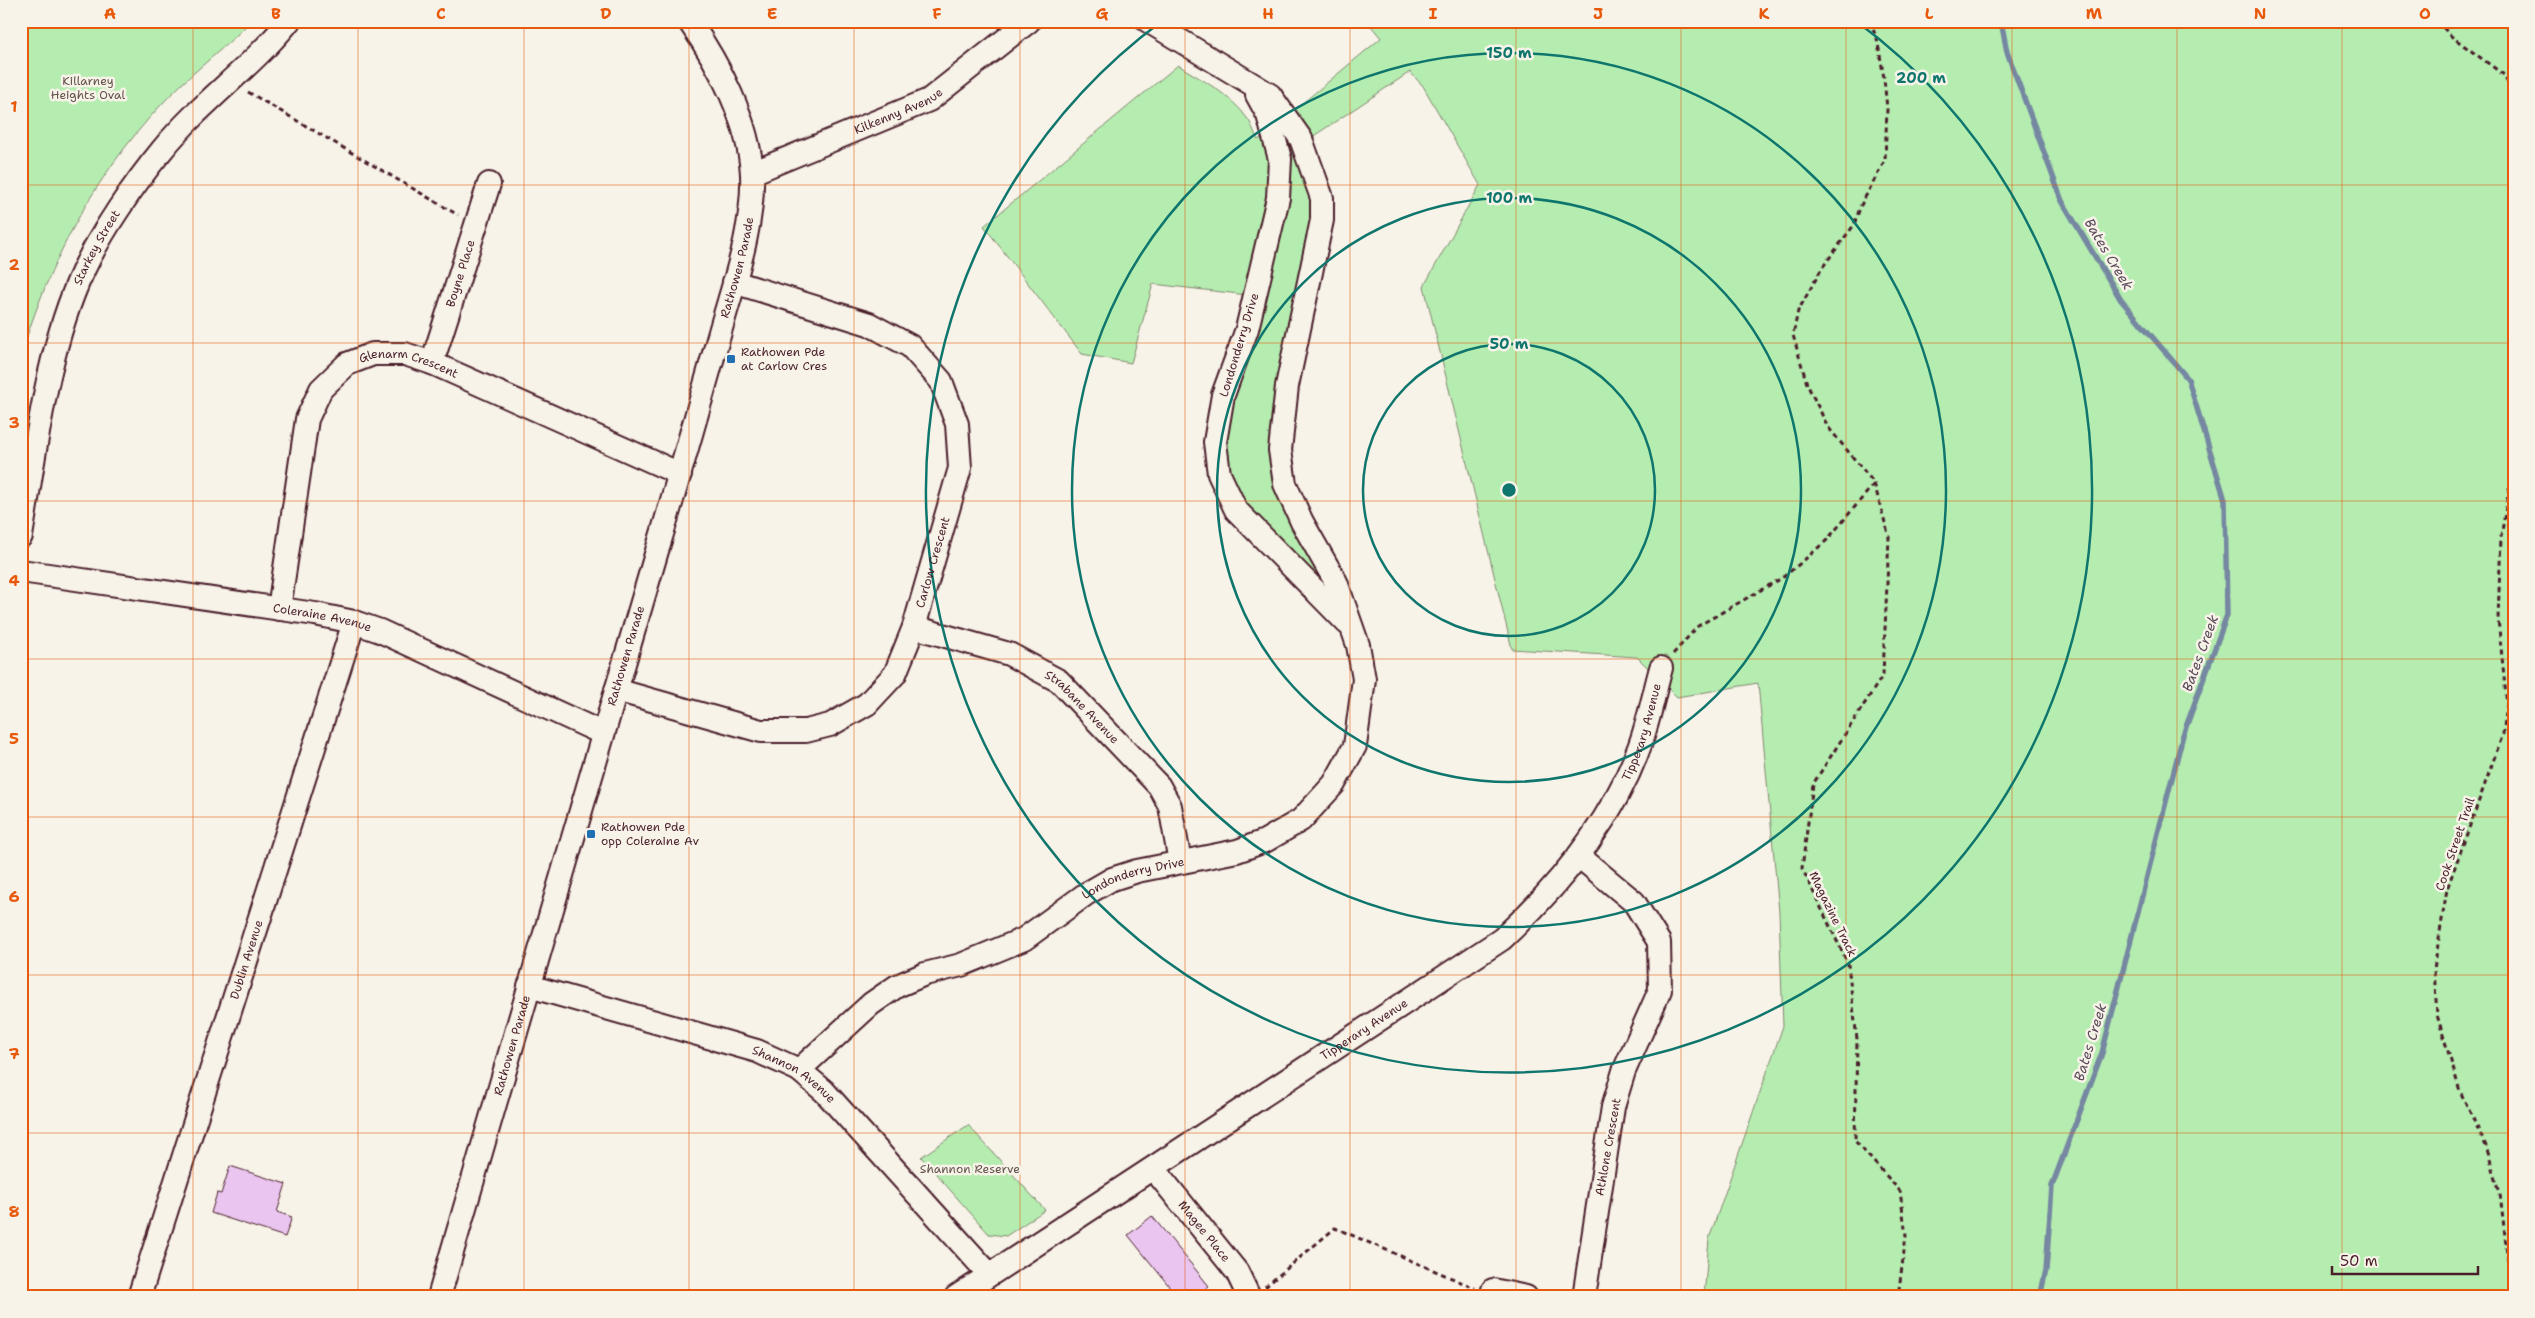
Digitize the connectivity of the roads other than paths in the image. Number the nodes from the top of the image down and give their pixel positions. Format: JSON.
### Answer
{"nodes":[{"id":1,"x":289,"y":21,"type":"edge"},
{"id":2,"x":689,"y":21,"type":"edge"},
{"id":3,"x":1029,"y":21,"type":"edge"},
{"id":4,"x":1148,"y":21,"type":"edge"},
{"id":5,"x":1249,"y":81,"type":"junction"},
{"id":6,"x":752,"y":173,"type":"junction"},
{"id":7,"x":489,"y":184,"type":"dead end"},
{"id":8,"x":734,"y":282,"type":"junction"},
{"id":9,"x":432,"y":363,"type":"junction"},
{"id":10,"x":31,"y":419,"type":"edge"},
{"id":11,"x":680,"y":474,"type":"junction"},
{"id":12,"x":21,"y":536,"type":"edge"},
{"id":13,"x":21,"y":572,"type":"edge"},
{"id":14,"x":279,"y":609,"type":"junction"},
{"id":15,"x":354,"y":622,"type":"junction"},
{"id":16,"x":914,"y":627,"type":"junction"},
{"id":17,"x":1351,"y":627,"type":"junction"},
{"id":18,"x":1661,"y":668,"type":"road end"},
{"id":19,"x":616,"y":690,"type":"junction"},
{"id":20,"x":602,"y":733,"type":"junction"},
{"id":21,"x":1580,"y":857,"type":"junction"},
{"id":22,"x":1180,"y":862,"type":"junction"},
{"id":23,"x":529,"y":986,"type":"junction"},
{"id":24,"x":799,"y":1070,"type":"junction"},
{"id":25,"x":1154,"y":1169,"type":"junction"},
{"id":26,"x":989,"y":1274,"type":"junction"},
{"id":27,"x":1493,"y":1290,"type":"road end"},
{"id":28,"x":1255,"y":1294,"type":"edge"},
{"id":29,"x":139,"y":1297,"type":"edge"},
{"id":30,"x":439,"y":1297,"type":"edge"},
{"id":31,"x":956,"y":1297,"type":"edge"},
{"id":32,"x":1526,"y":1297,"type":"edge"},
{"id":33,"x":1584,"y":1297,"type":"edge"}],
"edges":[{"from":1,"to":10,"type":"street","name":"Starkey Street"},
{"from":2,"to":6,"type":"street","name":"Rathowen Parade"},
{"from":3,"to":6,"type":"street","name":"Kilkenny Avenue"},
{"from":4,"to":5,"type":"street","name":"Londonderry Drive"},
{"from":5,"to":17,"type":"street","name":"Londonderry Drive"},
{"from":5,"to":17,"type":"street","name":"Londonderry Drive"},
{"from":6,"to":8,"type":"street","name":"Rathowen Parade"},
{"from":7,"to":9,"type":"street","name":"Boyne Place"},
{"from":8,"to":11,"type":"street","name":"Rathowen Parade"},
{"from":8,"to":16,"type":"street","name":"Carlow Crescent"},
{"from":9,"to":11,"type":"street","name":"Glenarm Crescent"},
{"from":9,"to":14,"type":"street","name":"Glenarm Crescent"},
{"from":10,"to":12,"type":"street","name":"Starkey Street"},
{"from":11,"to":19,"type":"street","name":"Rathowen Parade"},
{"from":13,"to":14,"type":"street","name":"Coleraine Avenue"},
{"from":14,"to":15,"type":"street","name":"Coleraine Avenue"},
{"from":15,"to":20,"type":"street","name":"Coleraine Avenue"},
{"from":15,"to":29,"type":"street","name":"Dublin Avenue"},
{"from":16,"to":19,"type":"street","name":"Carlow Crescent"},
{"from":16,"to":22,"type":"street","name":"Strabane Avenue"},
{"from":17,"to":22,"type":"street","name":"Londonderry Drive"},
{"from":18,"to":21,"type":"street","name":"Tipperary Avenue"},
{"from":19,"to":20,"type":"street","name":"Rathowen Parade"},
{"from":20,"to":23,"type":"street","name":"Rathowen Parade"},
{"from":21,"to":25,"type":"street","name":"Tipperary Avenue"},
{"from":21,"to":33,"type":"street","name":"Athlone Crescent"},
{"from":22,"to":24,"type":"street","name":"Londonderry Drive"},
{"from":23,"to":24,"type":"street","name":"Shannon Avenue"},
{"from":23,"to":30,"type":"street","name":"Rathowen Parade"},
{"from":24,"to":26,"type":"street","name":"Shannon Avenue"},
{"from":25,"to":26,"type":"street","name":"Tipperary Avenue"},
{"from":25,"to":28,"type":"street","name":"Magee Place"},
{"from":26,"to":31,"type":"street","name":"Tipperary Avenue"},
{"from":27,"to":32,"type":"street"}]}
